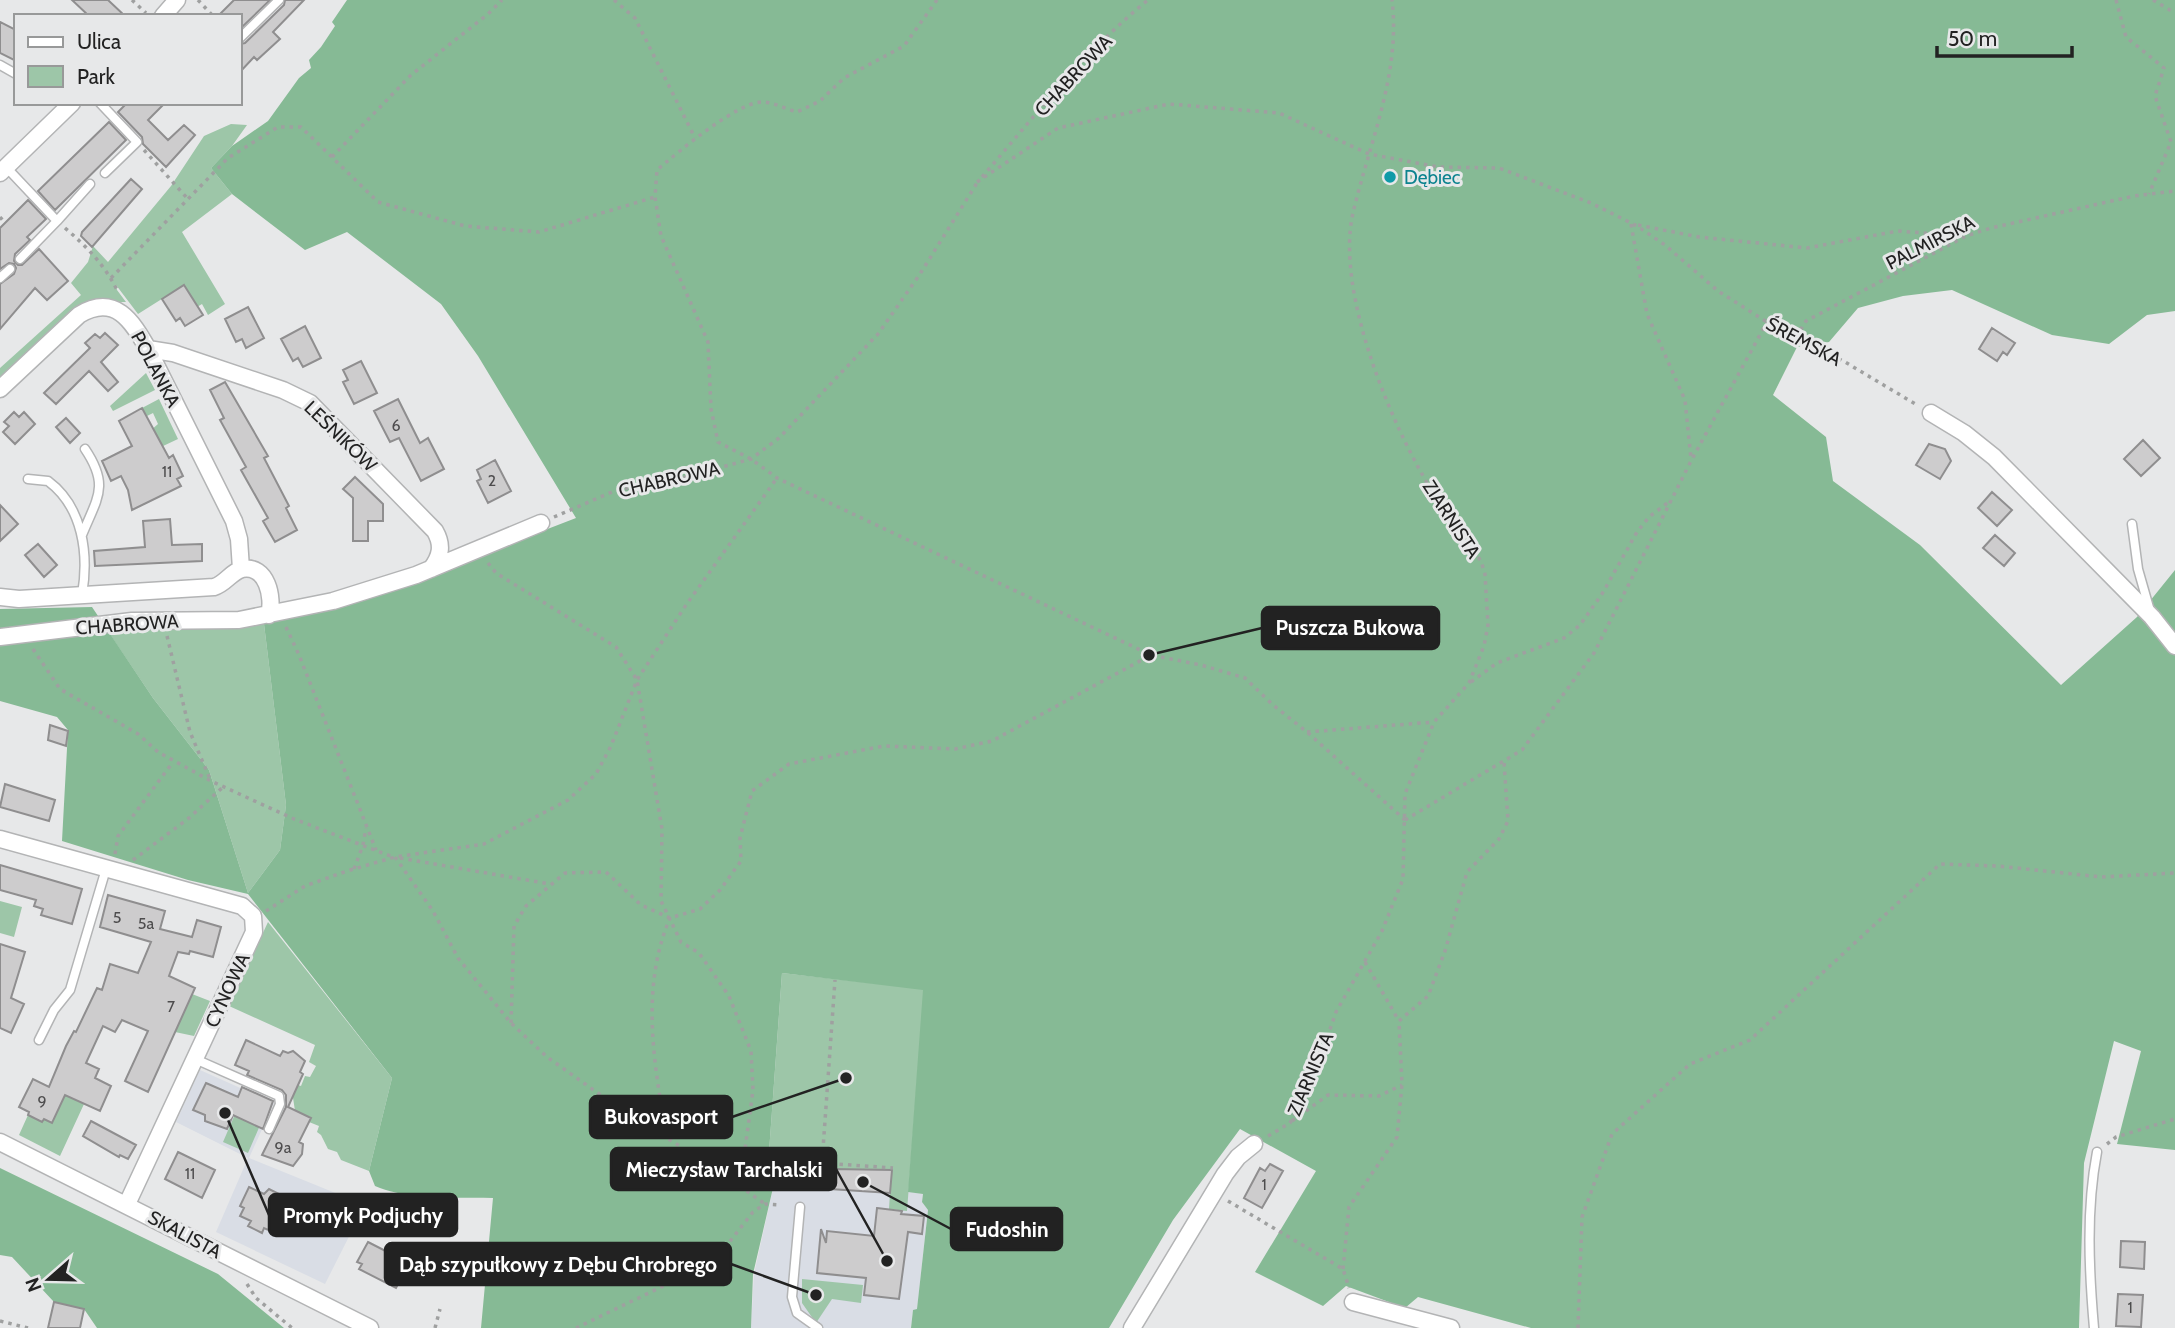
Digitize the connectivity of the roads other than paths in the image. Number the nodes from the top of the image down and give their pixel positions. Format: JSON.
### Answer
{"nodes":[{"id":1,"x":279,"y":0,"type":"edge"},
{"id":2,"x":242,"y":36,"type":"edge"},
{"id":3,"x":102,"y":105,"type":"edge"},
{"id":4,"x":64,"y":106,"type":"edge"},
{"id":5,"x":3,"y":170,"type":"edge"},
{"id":6,"x":105,"y":173,"type":"dead end"},
{"id":7,"x":90,"y":184,"type":"dead end"},
{"id":8,"x":57,"y":220,"type":"junction"},
{"id":9,"x":20,"y":258,"type":"dead end"},
{"id":10,"x":10,"y":269,"type":"dead end"},
{"id":11,"x":0,"y":278,"type":"edge"},
{"id":12,"x":148,"y":349,"type":"junction"},
{"id":13,"x":0,"y":389,"type":"edge"},
{"id":14,"x":1931,"y":413,"type":"road end"},
{"id":15,"x":85,"y":449,"type":"dead end"},
{"id":16,"x":29,"y":479,"type":"dead end"},
{"id":17,"x":541,"y":523,"type":"road end"},
{"id":18,"x":2132,"y":524,"type":"dead end"},
{"id":19,"x":82,"y":535,"type":"junction"},
{"id":20,"x":241,"y":569,"type":"junction"},
{"id":21,"x":431,"y":569,"type":"junction"},
{"id":22,"x":82,"y":594,"type":"junction"},
{"id":23,"x":0,"y":597,"type":"edge"},
{"id":24,"x":274,"y":614,"type":"junction"},
{"id":25,"x":2152,"y":617,"type":"junction"},
{"id":26,"x":0,"y":638,"type":"edge"},
{"id":27,"x":2175,"y":646,"type":"edge"},
{"id":28,"x":0,"y":839,"type":"edge"},
{"id":29,"x":112,"y":867,"type":"junction"},
{"id":30,"x":39,"y":1040,"type":"dead end"},
{"id":31,"x":195,"y":1059,"type":"junction"},
{"id":32,"x":269,"y":1129,"type":"dead end"},
{"id":33,"x":0,"y":1142,"type":"edge"},
{"id":34,"x":1254,"y":1144,"type":"road end"},
{"id":35,"x":2097,"y":1152,"type":"road end"},
{"id":36,"x":127,"y":1204,"type":"junction"},
{"id":37,"x":800,"y":1207,"type":"dead end"},
{"id":38,"x":1353,"y":1302,"type":"road end"},
{"id":39,"x":1407,"y":1322,"type":"edge"},
{"id":40,"x":370,"y":1328,"type":"edge"},
{"id":41,"x":818,"y":1328,"type":"edge"},
{"id":42,"x":1132,"y":1328,"type":"edge"},
{"id":43,"x":1451,"y":1328,"type":"edge"},
{"id":44,"x":2094,"y":1328,"type":"edge"}],
"edges":[{"from":1,"to":2,"type":"lane"},
{"from":3,"to":6,"type":"lane"},
{"from":4,"to":5,"type":"street"},
{"from":5,"to":8,"type":"lane"},
{"from":7,"to":8,"type":"lane"},
{"from":8,"to":9,"type":"lane"},
{"from":10,"to":11,"type":"lane"},
{"from":12,"to":13,"type":"street","name":"POLANKA"},
{"from":12,"to":20,"type":"street","name":"POLANKA"},
{"from":12,"to":21,"type":"street","name":"LEŚNIKÓW"},
{"from":14,"to":25,"type":"street"},
{"from":15,"to":19,"type":"lane"},
{"from":16,"to":19,"type":"lane"},
{"from":17,"to":21,"type":"street","name":"CHABROWA"},
{"from":18,"to":25,"type":"lane"},
{"from":19,"to":22,"type":"lane"},
{"from":20,"to":22,"type":"street"},
{"from":20,"to":24,"type":"street"},
{"from":21,"to":24,"type":"street","name":"CHABROWA"},
{"from":22,"to":23,"type":"street"},
{"from":24,"to":26,"type":"street","name":"CHABROWA"},
{"from":25,"to":27,"type":"street"},
{"from":28,"to":29,"type":"street"},
{"from":29,"to":30,"type":"lane"},
{"from":29,"to":31,"type":"street","name":"CYNOWA"},
{"from":31,"to":32,"type":"lane"},
{"from":31,"to":36,"type":"street","name":"CYNOWA"},
{"from":33,"to":36,"type":"street","name":"SKALISTA"},
{"from":34,"to":42,"type":"street"},
{"from":35,"to":44,"type":"lane"},
{"from":36,"to":40,"type":"street","name":"SKALISTA"},
{"from":37,"to":41,"type":"lane"},
{"from":38,"to":39,"type":"street"},
{"from":39,"to":43,"type":"street"}]}
